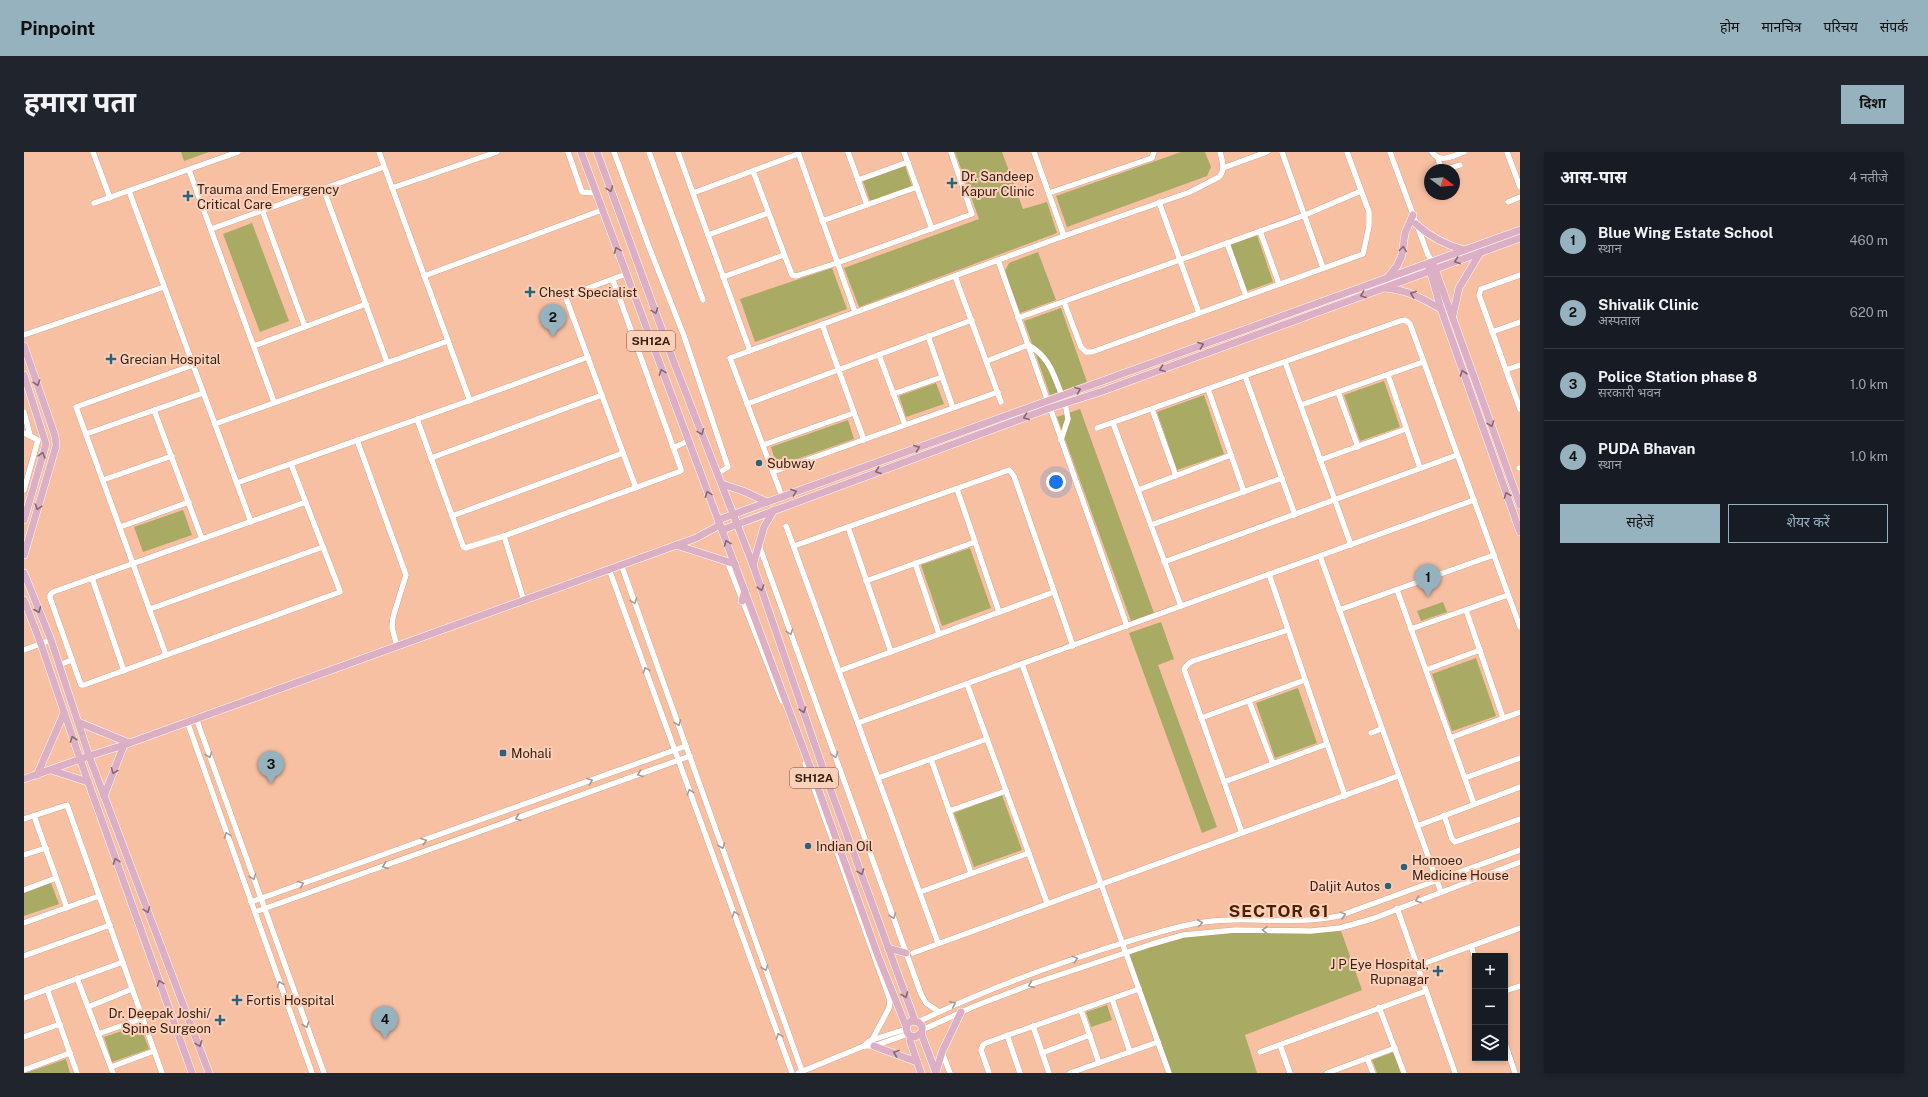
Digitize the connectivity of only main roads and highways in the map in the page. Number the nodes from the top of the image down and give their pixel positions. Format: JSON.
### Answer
{"nodes":[{"id":1,"x":581,"y":152,"type":"edge"},
{"id":2,"x":597,"y":152,"type":"edge"},
{"id":3,"x":1413,"y":215,"type":"road end"},
{"id":4,"x":1416,"y":224,"type":"road end"},
{"id":5,"x":1520,"y":230,"type":"edge"},
{"id":6,"x":1520,"y":238,"type":"edge"},
{"id":7,"x":1464,"y":250,"type":"junction"},
{"id":8,"x":1480,"y":252,"type":"junction"},
{"id":9,"x":1432,"y":266,"type":"junction"},
{"id":10,"x":1385,"y":279,"type":"junction"},
{"id":11,"x":1382,"y":288,"type":"junction"},
{"id":12,"x":1440,"y":309,"type":"junction"},
{"id":13,"x":1453,"y":320,"type":"junction"},
{"id":14,"x":24,"y":346,"type":"edge"},
{"id":15,"x":24,"y":375,"type":"edge"},
{"id":16,"x":1063,"y":400,"type":"junction"},
{"id":17,"x":1049,"y":405,"type":"junction"},
{"id":18,"x":722,"y":484,"type":"junction"},
{"id":19,"x":767,"y":502,"type":"junction"},
{"id":20,"x":1520,"y":505,"type":"edge"},
{"id":21,"x":774,"y":509,"type":"junction"},
{"id":22,"x":734,"y":514,"type":"junction"},
{"id":23,"x":24,"y":520,"type":"edge"},
{"id":24,"x":720,"y":525,"type":"junction"},
{"id":25,"x":737,"y":525,"type":"junction"},
{"id":26,"x":1520,"y":532,"type":"edge"},
{"id":27,"x":676,"y":545,"type":"junction"},
{"id":28,"x":24,"y":555,"type":"edge"},
{"id":29,"x":735,"y":564,"type":"junction"},
{"id":30,"x":753,"y":565,"type":"junction"},
{"id":31,"x":24,"y":573,"type":"edge"},
{"id":32,"x":745,"y":591,"type":"junction"},
{"id":33,"x":24,"y":600,"type":"edge"},
{"id":34,"x":742,"y":601,"type":"road end"},
{"id":35,"x":64,"y":713,"type":"junction"},
{"id":36,"x":78,"y":722,"type":"junction"},
{"id":37,"x":126,"y":744,"type":"junction"},
{"id":38,"x":89,"y":756,"type":"junction"},
{"id":39,"x":80,"y":759,"type":"junction"},
{"id":40,"x":51,"y":770,"type":"junction"},
{"id":41,"x":37,"y":775,"type":"junction"},
{"id":42,"x":24,"y":780,"type":"edge"},
{"id":43,"x":88,"y":782,"type":"junction"},
{"id":44,"x":104,"y":796,"type":"junction"},
{"id":45,"x":888,"y":948,"type":"junction"},
{"id":46,"x":910,"y":953,"type":"road end"},
{"id":47,"x":961,"y":1012,"type":"road end"},
{"id":48,"x":917,"y":1021,"type":"junction"},
{"id":49,"x":908,"y":1031,"type":"junction"},
{"id":50,"x":922,"y":1032,"type":"junction"},
{"id":51,"x":873,"y":1043,"type":"road end"},
{"id":52,"x":917,"y":1062,"type":"junction"},
{"id":53,"x":192,"y":1073,"type":"edge"},
{"id":54,"x":210,"y":1073,"type":"edge"},
{"id":55,"x":921,"y":1073,"type":"edge"},
{"id":56,"x":936,"y":1073,"type":"edge"}],
"edges":[{"from":24,"to":1,"type":"main road","number":"SH12A","one_way":true},
{"from":2,"to":18,"type":"main road","number":"SH12A","one_way":true},
{"from":10,"to":3,"type":"main road","one_way":true},
{"from":4,"to":7,"type":"main road"},
{"from":5,"to":7,"type":"main road"},
{"from":6,"to":8,"type":"main road"},
{"from":7,"to":9,"type":"main road"},
{"from":8,"to":9,"type":"main road","one_way":true},
{"from":8,"to":13,"type":"main road"},
{"from":9,"to":10,"type":"main road"},
{"from":9,"to":11,"type":"main road"},
{"from":9,"to":12,"type":"main road"},
{"from":9,"to":13,"type":"main road"},
{"from":16,"to":10,"type":"main road","one_way":true},
{"from":12,"to":11,"type":"main road","one_way":true},
{"from":11,"to":16,"type":"main road","one_way":true},
{"from":26,"to":12,"type":"main road","one_way":true},
{"from":13,"to":20,"type":"main road","one_way":true},
{"from":14,"to":28,"type":"main road","one_way":true},
{"from":23,"to":15,"type":"main road","one_way":true},
{"from":16,"to":17,"type":"main road"},
{"from":19,"to":17,"type":"main road","one_way":true},
{"from":17,"to":21,"type":"main road","one_way":true},
{"from":18,"to":19,"type":"main road"},
{"from":18,"to":22,"type":"main road","number":"SH12A"},
{"from":19,"to":22,"type":"main road"},
{"from":21,"to":25,"type":"main road"},
{"from":21,"to":30,"type":"main road"},
{"from":22,"to":24,"type":"main road"},
{"from":22,"to":25,"type":"main road","number":"SH12A"},
{"from":24,"to":25,"type":"main road"},
{"from":24,"to":27,"type":"main road"},
{"from":29,"to":24,"type":"main road","number":"SH12A","one_way":true},
{"from":25,"to":30,"type":"main road","number":"SH12A"},
{"from":27,"to":29,"type":"main road"},
{"from":27,"to":37,"type":"main road"},
{"from":29,"to":32,"type":"main road","number":"SH12A"},
{"from":30,"to":45,"type":"main road","number":"SH12A","one_way":true},
{"from":31,"to":36,"type":"main road","one_way":true},
{"from":32,"to":34,"type":"main road"},
{"from":32,"to":49,"type":"main road","number":"SH12A"},
{"from":33,"to":35,"type":"main road"},
{"from":39,"to":35,"type":"main road","one_way":true},
{"from":35,"to":41,"type":"main road"},
{"from":36,"to":37,"type":"main road"},
{"from":36,"to":38,"type":"main road"},
{"from":37,"to":38,"type":"main road"},
{"from":37,"to":44,"type":"main road","one_way":true},
{"from":38,"to":39,"type":"main road"},
{"from":38,"to":44,"type":"main road"},
{"from":39,"to":40,"type":"main road"},
{"from":39,"to":43,"type":"main road"},
{"from":40,"to":41,"type":"main road"},
{"from":40,"to":43,"type":"main road"},
{"from":41,"to":42,"type":"main road"},
{"from":53,"to":43,"type":"main road","one_way":true},
{"from":44,"to":54,"type":"main road","one_way":true},
{"from":45,"to":46,"type":"main road"},
{"from":45,"to":48,"type":"main road","number":"SH12A","one_way":true},
{"from":47,"to":56,"type":"main road"},
{"from":48,"to":49,"type":"main road"},
{"from":48,"to":50,"type":"main road"},
{"from":49,"to":50,"type":"main road"},
{"from":49,"to":52,"type":"main road","number":"SH12A"},
{"from":50,"to":56,"type":"main road"},
{"from":52,"to":51,"type":"main road","one_way":true},
{"from":52,"to":55,"type":"main road","number":"SH12A"}]}
